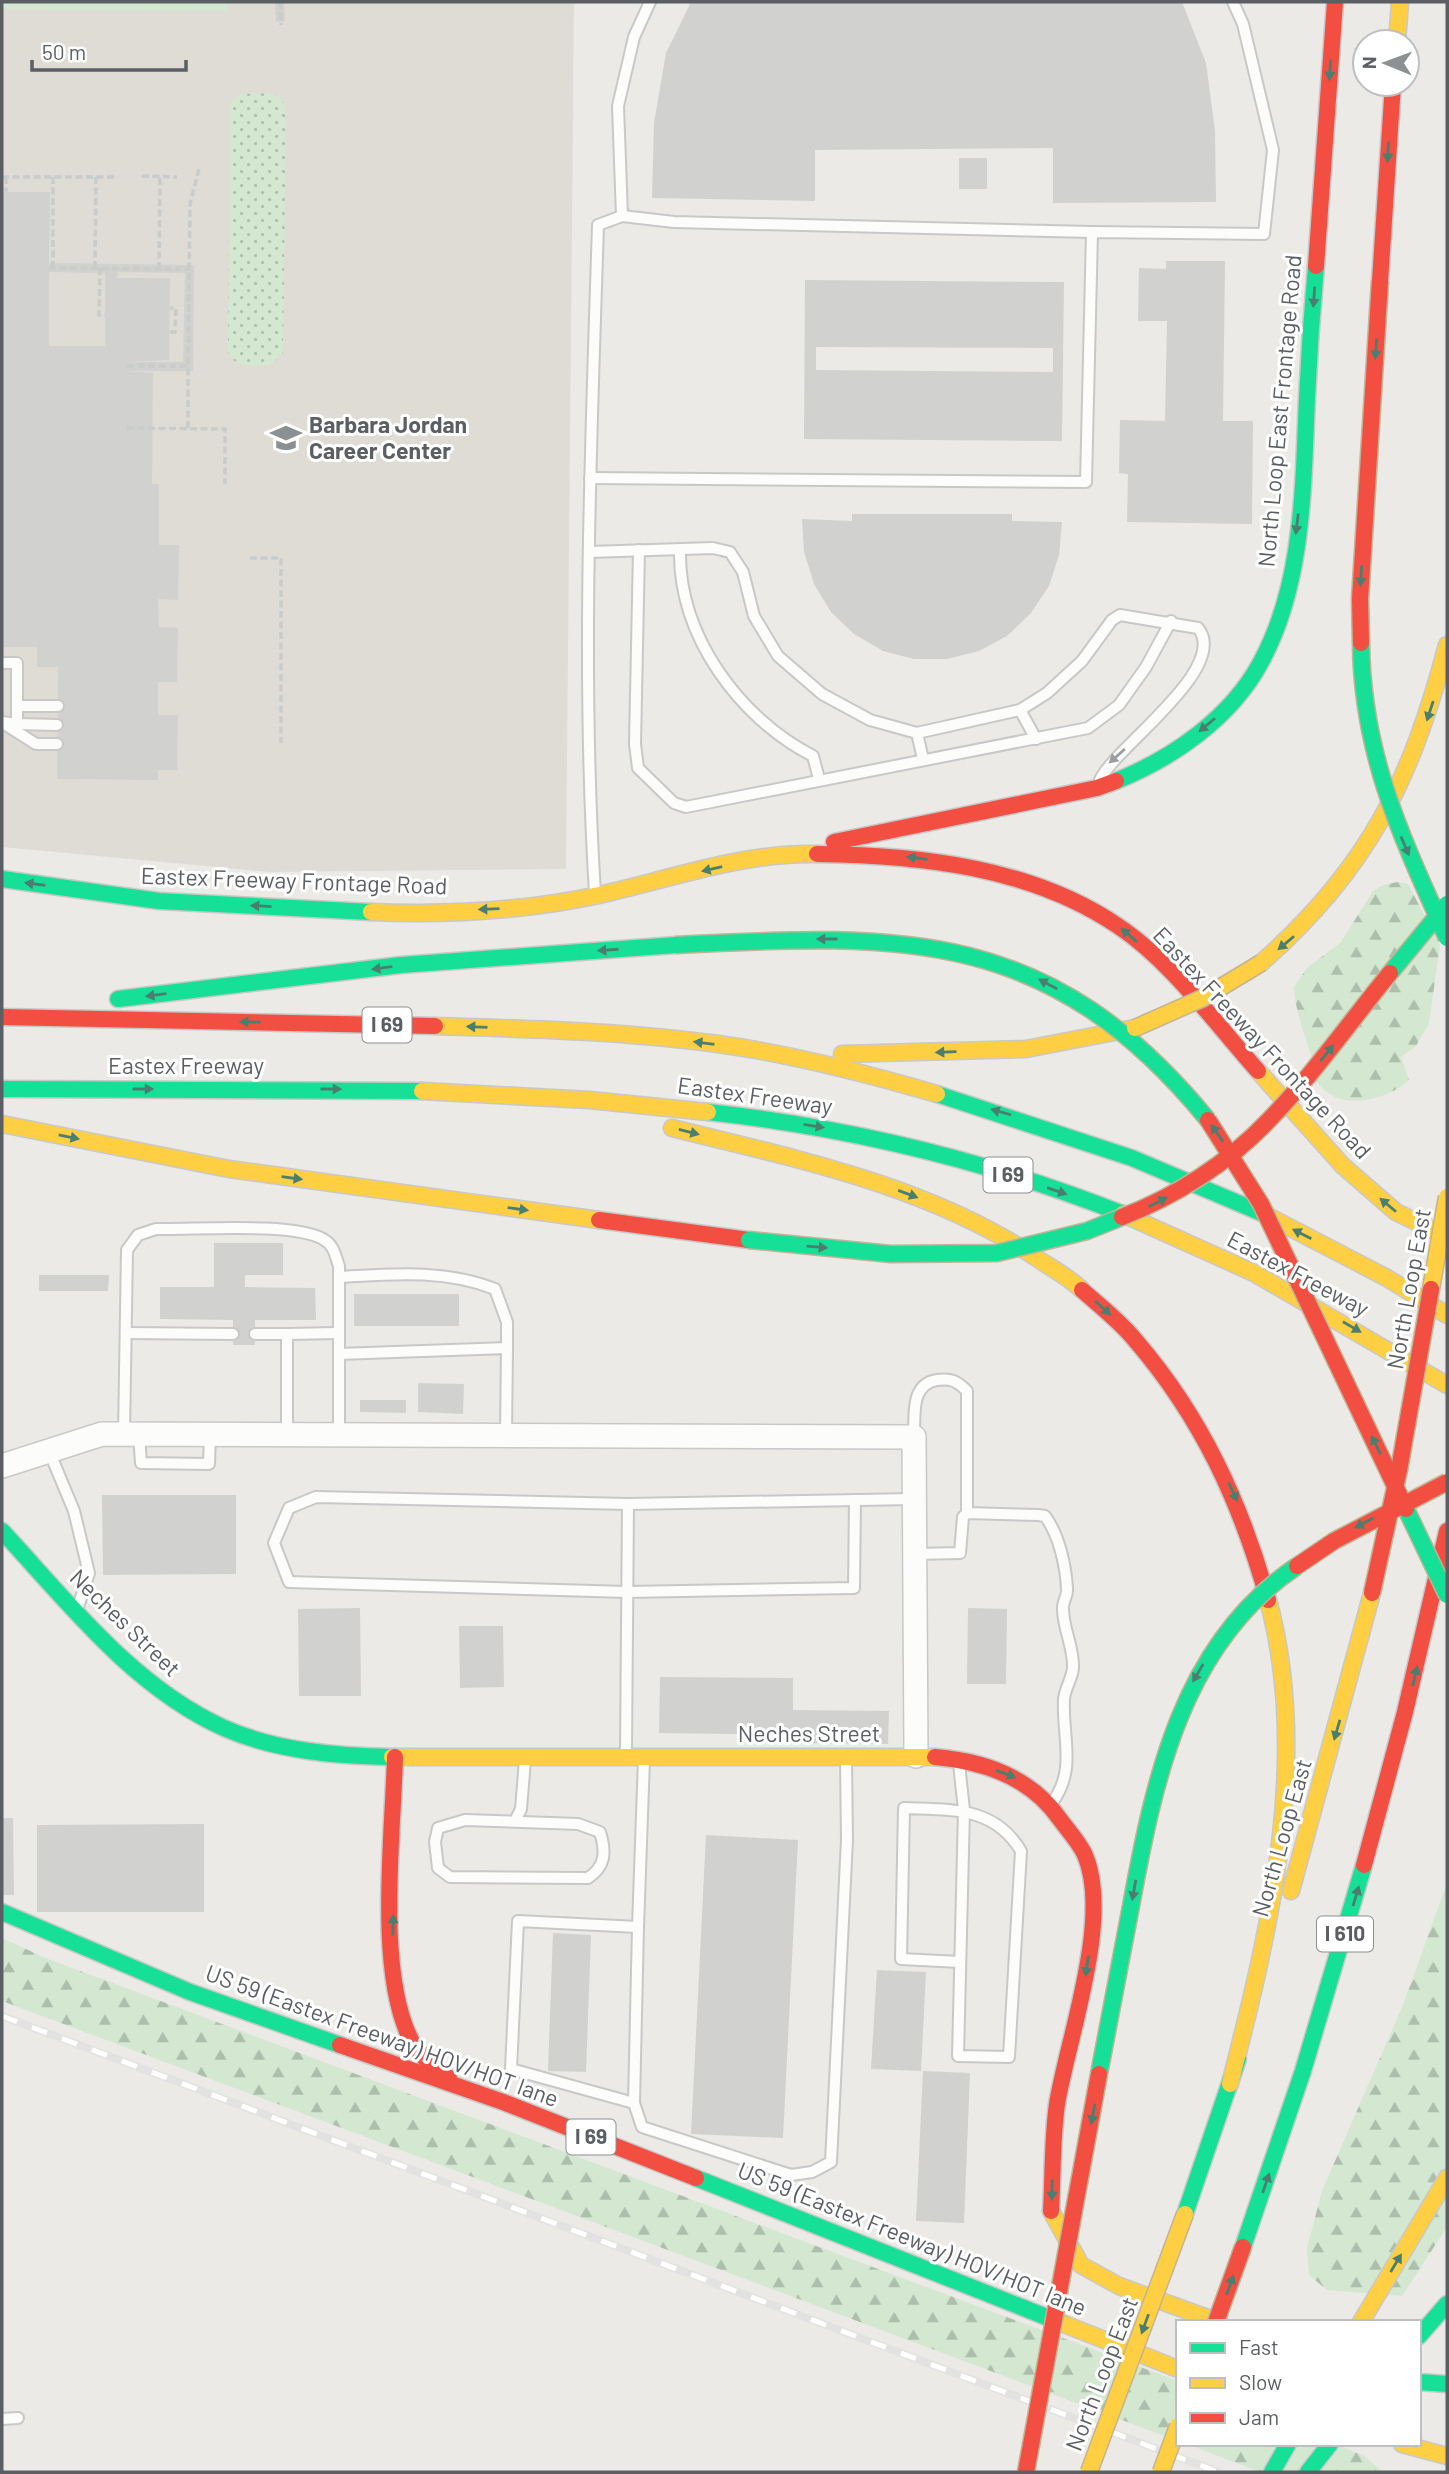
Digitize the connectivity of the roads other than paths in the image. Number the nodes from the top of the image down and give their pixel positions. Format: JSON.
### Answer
{"nodes":[{"id":1,"x":650,"y":2,"type":"edge"},
{"id":2,"x":1233,"y":2,"type":"edge"},
{"id":3,"x":1335,"y":2,"type":"edge"},
{"id":4,"x":1400,"y":2,"type":"edge"},
{"id":5,"x":1398,"y":28,"type":"edge"},
{"id":6,"x":1392,"y":98,"type":"edge"},
{"id":7,"x":622,"y":216,"type":"junction"},
{"id":8,"x":1091,"y":232,"type":"junction"},
{"id":9,"x":590,"y":478,"type":"junction"},
{"id":10,"x":680,"y":549,"type":"junction"},
{"id":11,"x":639,"y":550,"type":"junction"},
{"id":12,"x":589,"y":552,"type":"junction"},
{"id":13,"x":1171,"y":621,"type":"junction"},
{"id":14,"x":1447,"y":645,"type":"edge"},
{"id":15,"x":2,"y":663,"type":"edge"},
{"id":16,"x":17,"y":706,"type":"junction"},
{"id":17,"x":58,"y":706,"type":"dead end"},
{"id":18,"x":1020,"y":710,"type":"junction"},
{"id":19,"x":3,"y":723,"type":"edge"},
{"id":20,"x":17,"y":724,"type":"junction"},
{"id":21,"x":57,"y":725,"type":"dead end"},
{"id":22,"x":917,"y":733,"type":"junction"},
{"id":23,"x":1036,"y":739,"type":"junction"},
{"id":24,"x":57,"y":744,"type":"dead end"},
{"id":25,"x":923,"y":759,"type":"junction"},
{"id":26,"x":819,"y":779,"type":"junction"},
{"id":27,"x":1097,"y":788,"type":"junction"},
{"id":28,"x":779,"y":853,"type":"junction"},
{"id":29,"x":2,"y":879,"type":"edge"},
{"id":30,"x":595,"y":896,"type":"junction"},
{"id":31,"x":1447,"y":904,"type":"edge"},
{"id":32,"x":1447,"y":938,"type":"edge"},
{"id":33,"x":2,"y":1015,"type":"edge"},
{"id":34,"x":772,"y":1053,"type":"junction"},
{"id":35,"x":2,"y":1089,"type":"edge"},
{"id":36,"x":527,"y":1095,"type":"junction"},
{"id":37,"x":2,"y":1124,"type":"edge"},
{"id":38,"x":1447,"y":1197,"type":"edge"},
{"id":39,"x":1447,"y":1237,"type":"edge"},
{"id":40,"x":339,"y":1277,"type":"junction"},
{"id":41,"x":1447,"y":1315,"type":"edge"},
{"id":42,"x":126,"y":1333,"type":"junction"},
{"id":43,"x":339,"y":1333,"type":"junction"},
{"id":44,"x":233,"y":1334,"type":"dead end"},
{"id":45,"x":255,"y":1334,"type":"dead end"},
{"id":46,"x":287,"y":1334,"type":"junction"},
{"id":47,"x":507,"y":1348,"type":"junction"},
{"id":48,"x":339,"y":1354,"type":"junction"},
{"id":49,"x":1447,"y":1385,"type":"edge"},
{"id":50,"x":132,"y":1434,"type":"junction"},
{"id":51,"x":287,"y":1435,"type":"junction"},
{"id":52,"x":339,"y":1435,"type":"junction"},
{"id":53,"x":506,"y":1436,"type":"junction"},
{"id":54,"x":914,"y":1437,"type":"junction"},
{"id":55,"x":49,"y":1451,"type":"junction"},
{"id":56,"x":2,"y":1466,"type":"edge"},
{"id":57,"x":1447,"y":1482,"type":"edge"},
{"id":58,"x":914,"y":1499,"type":"junction"},
{"id":59,"x":855,"y":1500,"type":"junction"},
{"id":60,"x":628,"y":1503,"type":"junction"},
{"id":61,"x":967,"y":1513,"type":"junction"},
{"id":62,"x":2,"y":1531,"type":"edge"},
{"id":63,"x":1447,"y":1531,"type":"edge"},
{"id":64,"x":914,"y":1554,"type":"junction"},
{"id":65,"x":627,"y":1592,"type":"junction"},
{"id":66,"x":1447,"y":1595,"type":"edge"},
{"id":67,"x":77,"y":1609,"type":"junction"},
{"id":68,"x":846,"y":1756,"type":"junction"},
{"id":69,"x":916,"y":1756,"type":"junction"},
{"id":70,"x":395,"y":1757,"type":"junction"},
{"id":71,"x":526,"y":1757,"type":"junction"},
{"id":72,"x":626,"y":1757,"type":"junction"},
{"id":73,"x":645,"y":1757,"type":"junction"},
{"id":74,"x":958,"y":1759,"type":"junction"},
{"id":75,"x":1050,"y":1805,"type":"junction"},
{"id":76,"x":964,"y":1810,"type":"junction"},
{"id":77,"x":515,"y":1822,"type":"junction"},
{"id":78,"x":2,"y":1912,"type":"edge"},
{"id":79,"x":638,"y":1927,"type":"junction"},
{"id":80,"x":960,"y":1962,"type":"junction"},
{"id":81,"x":1230,"y":2084,"type":"junction"},
{"id":82,"x":462,"y":2088,"type":"junction"},
{"id":83,"x":634,"y":2104,"type":"junction"},
{"id":84,"x":1447,"y":2178,"type":"edge"},
{"id":85,"x":1447,"y":2304,"type":"edge"},
{"id":86,"x":1212,"y":2320,"type":"edge"},
{"id":87,"x":1218,"y":2320,"type":"edge"},
{"id":88,"x":1363,"y":2320,"type":"edge"},
{"id":89,"x":1421,"y":2334,"type":"edge"},
{"id":90,"x":1176,"y":2368,"type":"edge"},
{"id":91,"x":1421,"y":2382,"type":"edge"},
{"id":92,"x":1447,"y":2384,"type":"edge"},
{"id":93,"x":18,"y":2418,"type":"dead end"},
{"id":94,"x":2,"y":2419,"type":"edge"},
{"id":95,"x":1176,"y":2431,"type":"edge"},
{"id":96,"x":1287,"y":2446,"type":"edge"},
{"id":97,"x":1328,"y":2446,"type":"edge"},
{"id":98,"x":1410,"y":2446,"type":"edge"},
{"id":99,"x":1447,"y":2456,"type":"edge"},
{"id":100,"x":1026,"y":2472,"type":"edge"},
{"id":101,"x":1089,"y":2472,"type":"edge"},
{"id":102,"x":1161,"y":2472,"type":"edge"},
{"id":103,"x":1272,"y":2472,"type":"edge"},
{"id":104,"x":1308,"y":2472,"type":"edge"}],
"edges":[{"from":1,"to":7,"type":"lane"},
{"from":2,"to":8,"type":"lane"},
{"from":3,"to":27,"type":"main road","name":"North Loop East Frontage Road","one_way":true},
{"from":4,"to":5,"type":"main road"},
{"from":6,"to":32,"type":"main road","one_way":true,"bridge":true},
{"from":7,"to":8,"type":"lane"},
{"from":7,"to":9,"type":"lane"},
{"from":8,"to":9,"type":"lane"},
{"from":9,"to":12,"type":"lane"},
{"from":10,"to":11,"type":"lane"},
{"from":10,"to":22,"type":"lane"},
{"from":10,"to":26,"type":"lane"},
{"from":11,"to":12,"type":"lane"},
{"from":11,"to":26,"type":"lane"},
{"from":12,"to":30,"type":"lane"},
{"from":13,"to":18,"type":"lane"},
{"from":13,"to":23,"type":"lane"},
{"from":13,"to":27,"type":"lane","one_way":true},
{"from":14,"to":34,"type":"main road","one_way":true,"bridge":true},
{"from":15,"to":16,"type":"lane"},
{"from":16,"to":17,"type":"lane"},
{"from":16,"to":20,"type":"lane"},
{"from":18,"to":22,"type":"lane"},
{"from":18,"to":23,"type":"lane"},
{"from":19,"to":20,"type":"lane"},
{"from":19,"to":24,"type":"lane"},
{"from":20,"to":21,"type":"lane"},
{"from":22,"to":25,"type":"lane"},
{"from":23,"to":25,"type":"lane"},
{"from":25,"to":26,"type":"lane"},
{"from":27,"to":28,"type":"main road","name":"North Loop East Frontage Road"},
{"from":28,"to":30,"type":"main road","name":"Eastex Freeway Frontage Road","one_way":true},
{"from":39,"to":28,"type":"main road","name":"Eastex Freeway Frontage Road","one_way":true},
{"from":30,"to":29,"type":"main road","name":"Eastex Freeway Frontage Road","one_way":true},
{"from":37,"to":31,"type":"main road","one_way":true,"bridge":true},
{"from":34,"to":33,"type":"main road","name":"Eastex Freeway","number":"I 69","one_way":true},
{"from":66,"to":33,"type":"main road","one_way":true,"bridge":true},
{"from":41,"to":34,"type":"main road","name":"Eastex Freeway","number":"I 69","one_way":true},
{"from":35,"to":36,"type":"main road","name":"Eastex Freeway","number":"I 69","one_way":true},
{"from":36,"to":49,"type":"main road","name":"Eastex Freeway","number":"I 69","one_way":true},
{"from":36,"to":81,"type":"main road","one_way":true},
{"from":38,"to":81,"type":"main road","name":"North Loop East","number":"I 610","one_way":true,"bridge":true},
{"from":40,"to":42,"type":"lane"},
{"from":40,"to":43,"type":"lane"},
{"from":40,"to":47,"type":"lane"},
{"from":42,"to":44,"type":"lane"},
{"from":42,"to":50,"type":"lane"},
{"from":43,"to":46,"type":"lane"},
{"from":43,"to":48,"type":"lane"},
{"from":45,"to":46,"type":"lane"},
{"from":46,"to":51,"type":"lane"},
{"from":47,"to":48,"type":"lane"},
{"from":47,"to":53,"type":"lane"},
{"from":48,"to":52,"type":"lane"},
{"from":50,"to":51,"type":"street"},
{"from":50,"to":55,"type":"street"},
{"from":51,"to":52,"type":"street"},
{"from":52,"to":53,"type":"street"},
{"from":53,"to":54,"type":"street"},
{"from":54,"to":58,"type":"street"},
{"from":54,"to":61,"type":"lane"},
{"from":55,"to":56,"type":"street"},
{"from":55,"to":67,"type":"lane"},
{"from":57,"to":100,"type":"main road","one_way":true,"bridge":true},
{"from":58,"to":59,"type":"lane"},
{"from":58,"to":64,"type":"street"},
{"from":59,"to":60,"type":"lane"},
{"from":59,"to":65,"type":"lane"},
{"from":60,"to":65,"type":"lane"},
{"from":60,"to":65,"type":"lane"},
{"from":61,"to":64,"type":"lane"},
{"from":61,"to":75,"type":"lane"},
{"from":62,"to":67,"type":"main road","name":"Neches Street"},
{"from":87,"to":63,"type":"main road","number":"I 610","one_way":true,"bridge":true},
{"from":64,"to":69,"type":"street"},
{"from":65,"to":72,"type":"lane"},
{"from":67,"to":70,"type":"main road","name":"Neches Street"},
{"from":68,"to":69,"type":"main road","name":"Neches Street"},
{"from":68,"to":73,"type":"main road","name":"Neches Street"},
{"from":68,"to":83,"type":"lane"},
{"from":69,"to":74,"type":"main road","name":"Neches Street"},
{"from":70,"to":71,"type":"main road","name":"Neches Street"},
{"from":82,"to":70,"type":"main road","one_way":true},
{"from":71,"to":72,"type":"main road","name":"Neches Street"},
{"from":71,"to":77,"type":"lane"},
{"from":72,"to":73,"type":"main road","name":"Neches Street"},
{"from":73,"to":79,"type":"lane"},
{"from":74,"to":75,"type":"main road","name":"Neches Street","one_way":true},
{"from":74,"to":76,"type":"lane"},
{"from":75,"to":86,"type":"main road","name":"Neches Street","one_way":true},
{"from":76,"to":80,"type":"lane"},
{"from":76,"to":80,"type":"lane"},
{"from":76,"to":80,"type":"lane"},
{"from":77,"to":77,"type":"lane"},
{"from":78,"to":82,"type":"main road","name":"US 59 (Eastex Freeway) HOV/HOT lane","number":"I 69"},
{"from":79,"to":83,"type":"lane"},
{"from":79,"to":83,"type":"lane"},
{"from":81,"to":101,"type":"main road","name":"North Loop East","number":"I 610","one_way":true,"bridge":true},
{"from":82,"to":90,"type":"main road","name":"US 59 (Eastex Freeway) HOV/HOT lane","number":"I 69"},
{"from":88,"to":84,"type":"main road","one_way":true},
{"from":85,"to":89,"type":"main road"},
{"from":91,"to":92,"type":"main road"},
{"from":93,"to":94,"type":"lane"},
{"from":95,"to":102,"type":"main road","bridge":true},
{"from":96,"to":103,"type":"main road"},
{"from":97,"to":104,"type":"main road"},
{"from":98,"to":99,"type":"main road"}]}
